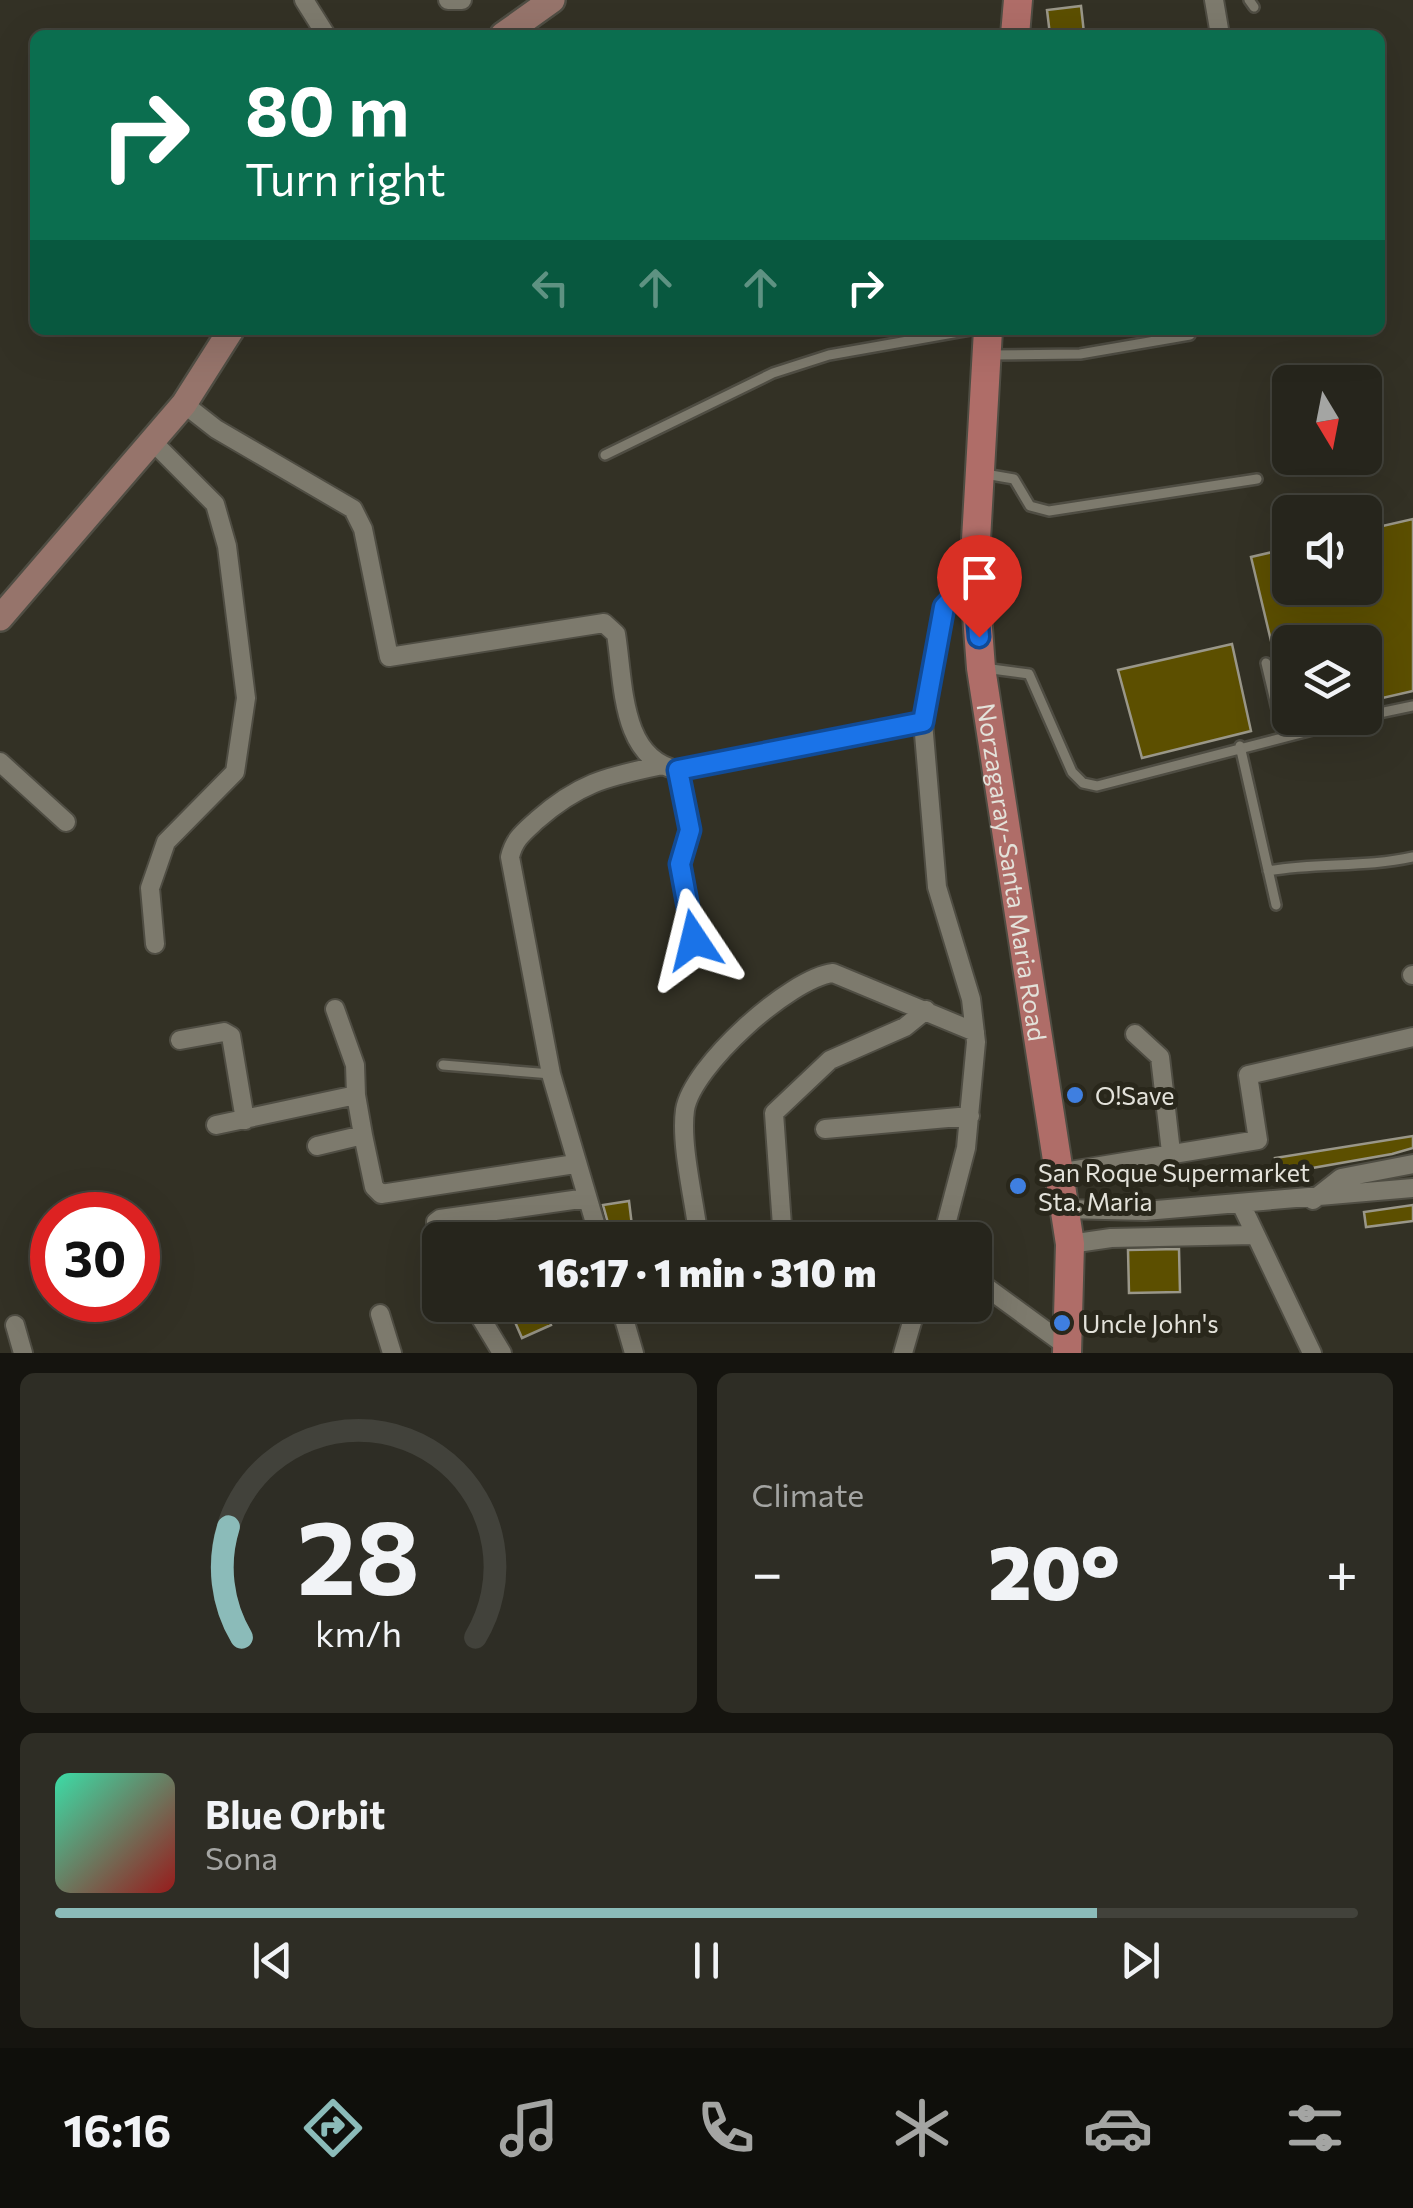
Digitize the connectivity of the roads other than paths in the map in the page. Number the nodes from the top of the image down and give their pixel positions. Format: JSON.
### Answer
{"nodes":[{"id":1,"x":304,"y":0,"type":"edge"},
{"id":2,"x":448,"y":0,"type":"edge"},
{"id":3,"x":462,"y":0,"type":"edge"},
{"id":4,"x":1018,"y":0,"type":"edge"},
{"id":5,"x":1214,"y":0,"type":"edge"},
{"id":6,"x":534,"y":5,"type":"edge"},
{"id":7,"x":323,"y":30,"type":"edge"},
{"id":8,"x":508,"y":30,"type":"edge"},
{"id":9,"x":1015,"y":30,"type":"edge"},
{"id":10,"x":1219,"y":30,"type":"edge"},
{"id":11,"x":229,"y":335,"type":"edge"},
{"id":12,"x":942,"y":335,"type":"edge"},
{"id":13,"x":1190,"y":335,"type":"dead end"},
{"id":14,"x":987,"y":343,"type":"edge"},
{"id":15,"x":184,"y":404,"type":"junction"},
{"id":16,"x":153,"y":442,"type":"junction"},
{"id":17,"x":605,"y":455,"type":"dead end"},
{"id":18,"x":981,"y":473,"type":"junction"},
{"id":19,"x":1256,"y":478,"type":"dead end"},
{"id":20,"x":974,"y":575,"type":"junction"},
{"id":21,"x":0,"y":618,"type":"edge"},
{"id":22,"x":1266,"y":663,"type":"dead end"},
{"id":23,"x":981,"y":668,"type":"junction"},
{"id":24,"x":1272,"y":688,"type":"edge"},
{"id":25,"x":1413,"y":706,"type":"edge"},
{"id":26,"x":1382,"y":713,"type":"edge"},
{"id":27,"x":923,"y":722,"type":"junction"},
{"id":28,"x":1283,"y":735,"type":"edge"},
{"id":29,"x":1240,"y":746,"type":"junction"},
{"id":30,"x":0,"y":762,"type":"edge"},
{"id":31,"x":658,"y":766,"type":"junction"},
{"id":32,"x":678,"y":770,"type":"junction"},
{"id":33,"x":66,"y":822,"type":"dead end"},
{"id":34,"x":1413,"y":857,"type":"edge"},
{"id":35,"x":1268,"y":872,"type":"junction"},
{"id":36,"x":1276,"y":905,"type":"dead end"},
{"id":37,"x":694,"y":940,"type":"dead end"},
{"id":38,"x":155,"y":944,"type":"dead end"},
{"id":39,"x":336,"y":1009,"type":"dead end"},
{"id":40,"x":926,"y":1010,"type":"junction"},
{"id":41,"x":975,"y":1032,"type":"junction"},
{"id":42,"x":1135,"y":1034,"type":"dead end"},
{"id":43,"x":1413,"y":1037,"type":"edge"},
{"id":44,"x":180,"y":1040,"type":"dead end"},
{"id":45,"x":443,"y":1065,"type":"dead end"},
{"id":46,"x":551,"y":1074,"type":"junction"},
{"id":47,"x":356,"y":1095,"type":"junction"},
{"id":48,"x":970,"y":1116,"type":"junction"},
{"id":49,"x":245,"y":1120,"type":"junction"},
{"id":50,"x":216,"y":1125,"type":"dead end"},
{"id":51,"x":825,"y":1129,"type":"dead end"},
{"id":52,"x":362,"y":1135,"type":"junction"},
{"id":53,"x":317,"y":1146,"type":"dead end"},
{"id":54,"x":1171,"y":1152,"type":"junction"},
{"id":55,"x":575,"y":1164,"type":"junction"},
{"id":56,"x":1413,"y":1164,"type":"edge"},
{"id":57,"x":1058,"y":1173,"type":"junction"},
{"id":58,"x":1413,"y":1188,"type":"edge"},
{"id":59,"x":587,"y":1198,"type":"junction"},
{"id":60,"x":1314,"y":1200,"type":"junction"},
{"id":61,"x":1241,"y":1204,"type":"junction"},
{"id":62,"x":1064,"y":1210,"type":"junction"},
{"id":63,"x":436,"y":1222,"type":"edge"},
{"id":64,"x":594,"y":1222,"type":"edge"},
{"id":65,"x":697,"y":1222,"type":"edge"},
{"id":66,"x":781,"y":1222,"type":"edge"},
{"id":67,"x":947,"y":1222,"type":"edge"},
{"id":68,"x":1252,"y":1235,"type":"junction"},
{"id":69,"x":1070,"y":1244,"type":"junction"},
{"id":70,"x":992,"y":1292,"type":"edge"},
{"id":71,"x":380,"y":1314,"type":"dead end"},
{"id":72,"x":483,"y":1322,"type":"edge"},
{"id":73,"x":625,"y":1322,"type":"edge"},
{"id":74,"x":912,"y":1322,"type":"edge"},
{"id":75,"x":15,"y":1325,"type":"dead end"},
{"id":76,"x":1067,"y":1350,"type":"edge"},
{"id":77,"x":23,"y":1353,"type":"edge"},
{"id":78,"x":392,"y":1353,"type":"edge"},
{"id":79,"x":502,"y":1353,"type":"edge"},
{"id":80,"x":634,"y":1353,"type":"edge"},
{"id":81,"x":903,"y":1353,"type":"edge"},
{"id":82,"x":1312,"y":1353,"type":"edge"}],
"edges":[{"from":1,"to":7,"type":"street"},
{"from":2,"to":3,"type":"street"},
{"from":4,"to":9,"type":"main road"},
{"from":5,"to":10,"type":"street"},
{"from":6,"to":8,"type":"main road"},
{"from":11,"to":15,"type":"main road"},
{"from":12,"to":17,"type":"lane"},
{"from":13,"to":14,"type":"lane"},
{"from":14,"to":18,"type":"main road","name":"Norzagaray-Santa Maria Road"},
{"from":15,"to":16,"type":"main road"},
{"from":15,"to":31,"type":"street"},
{"from":16,"to":21,"type":"main road"},
{"from":16,"to":38,"type":"street"},
{"from":18,"to":19,"type":"lane"},
{"from":18,"to":20,"type":"main road","name":"Norzagaray-Santa Maria Road"},
{"from":20,"to":23,"type":"main road","name":"Norzagaray-Santa Maria Road"},
{"from":20,"to":27,"type":"street"},
{"from":22,"to":24,"type":"lane"},
{"from":23,"to":29,"type":"lane"},
{"from":23,"to":57,"type":"main road","name":"Norzagaray-Santa Maria Road"},
{"from":25,"to":26,"type":"lane"},
{"from":27,"to":32,"type":"street"},
{"from":27,"to":41,"type":"street"},
{"from":28,"to":29,"type":"lane"},
{"from":29,"to":35,"type":"lane"},
{"from":30,"to":33,"type":"street"},
{"from":31,"to":32,"type":"street"},
{"from":31,"to":46,"type":"street"},
{"from":32,"to":37,"type":"street"},
{"from":34,"to":35,"type":"lane"},
{"from":35,"to":36,"type":"lane"},
{"from":39,"to":47,"type":"street"},
{"from":40,"to":41,"type":"street"},
{"from":40,"to":65,"type":"street"},
{"from":40,"to":66,"type":"street"},
{"from":41,"to":48,"type":"street"},
{"from":42,"to":54,"type":"street"},
{"from":43,"to":54,"type":"street"},
{"from":44,"to":49,"type":"street"},
{"from":45,"to":46,"type":"lane"},
{"from":46,"to":55,"type":"street"},
{"from":47,"to":49,"type":"street"},
{"from":47,"to":52,"type":"street"},
{"from":48,"to":51,"type":"street"},
{"from":48,"to":67,"type":"street"},
{"from":49,"to":50,"type":"street"},
{"from":52,"to":53,"type":"street"},
{"from":52,"to":55,"type":"street"},
{"from":54,"to":57,"type":"street"},
{"from":55,"to":59,"type":"street"},
{"from":56,"to":60,"type":"street"},
{"from":57,"to":62,"type":"main road","name":"Norzagaray-Santa Maria Road"},
{"from":58,"to":60,"type":"street"},
{"from":59,"to":63,"type":"street"},
{"from":59,"to":64,"type":"street"},
{"from":60,"to":61,"type":"street"},
{"from":61,"to":62,"type":"street"},
{"from":61,"to":68,"type":"street"},
{"from":62,"to":69,"type":"main road","name":"Norzagaray-Santa Maria Road"},
{"from":68,"to":69,"type":"street"},
{"from":68,"to":82,"type":"street"},
{"from":69,"to":76,"type":"main road","name":"Norzagaray-Santa Maria Road"},
{"from":70,"to":76,"type":"street"},
{"from":71,"to":78,"type":"street"},
{"from":72,"to":79,"type":"street"},
{"from":73,"to":80,"type":"street"},
{"from":74,"to":81,"type":"street"},
{"from":75,"to":77,"type":"street"}]}
